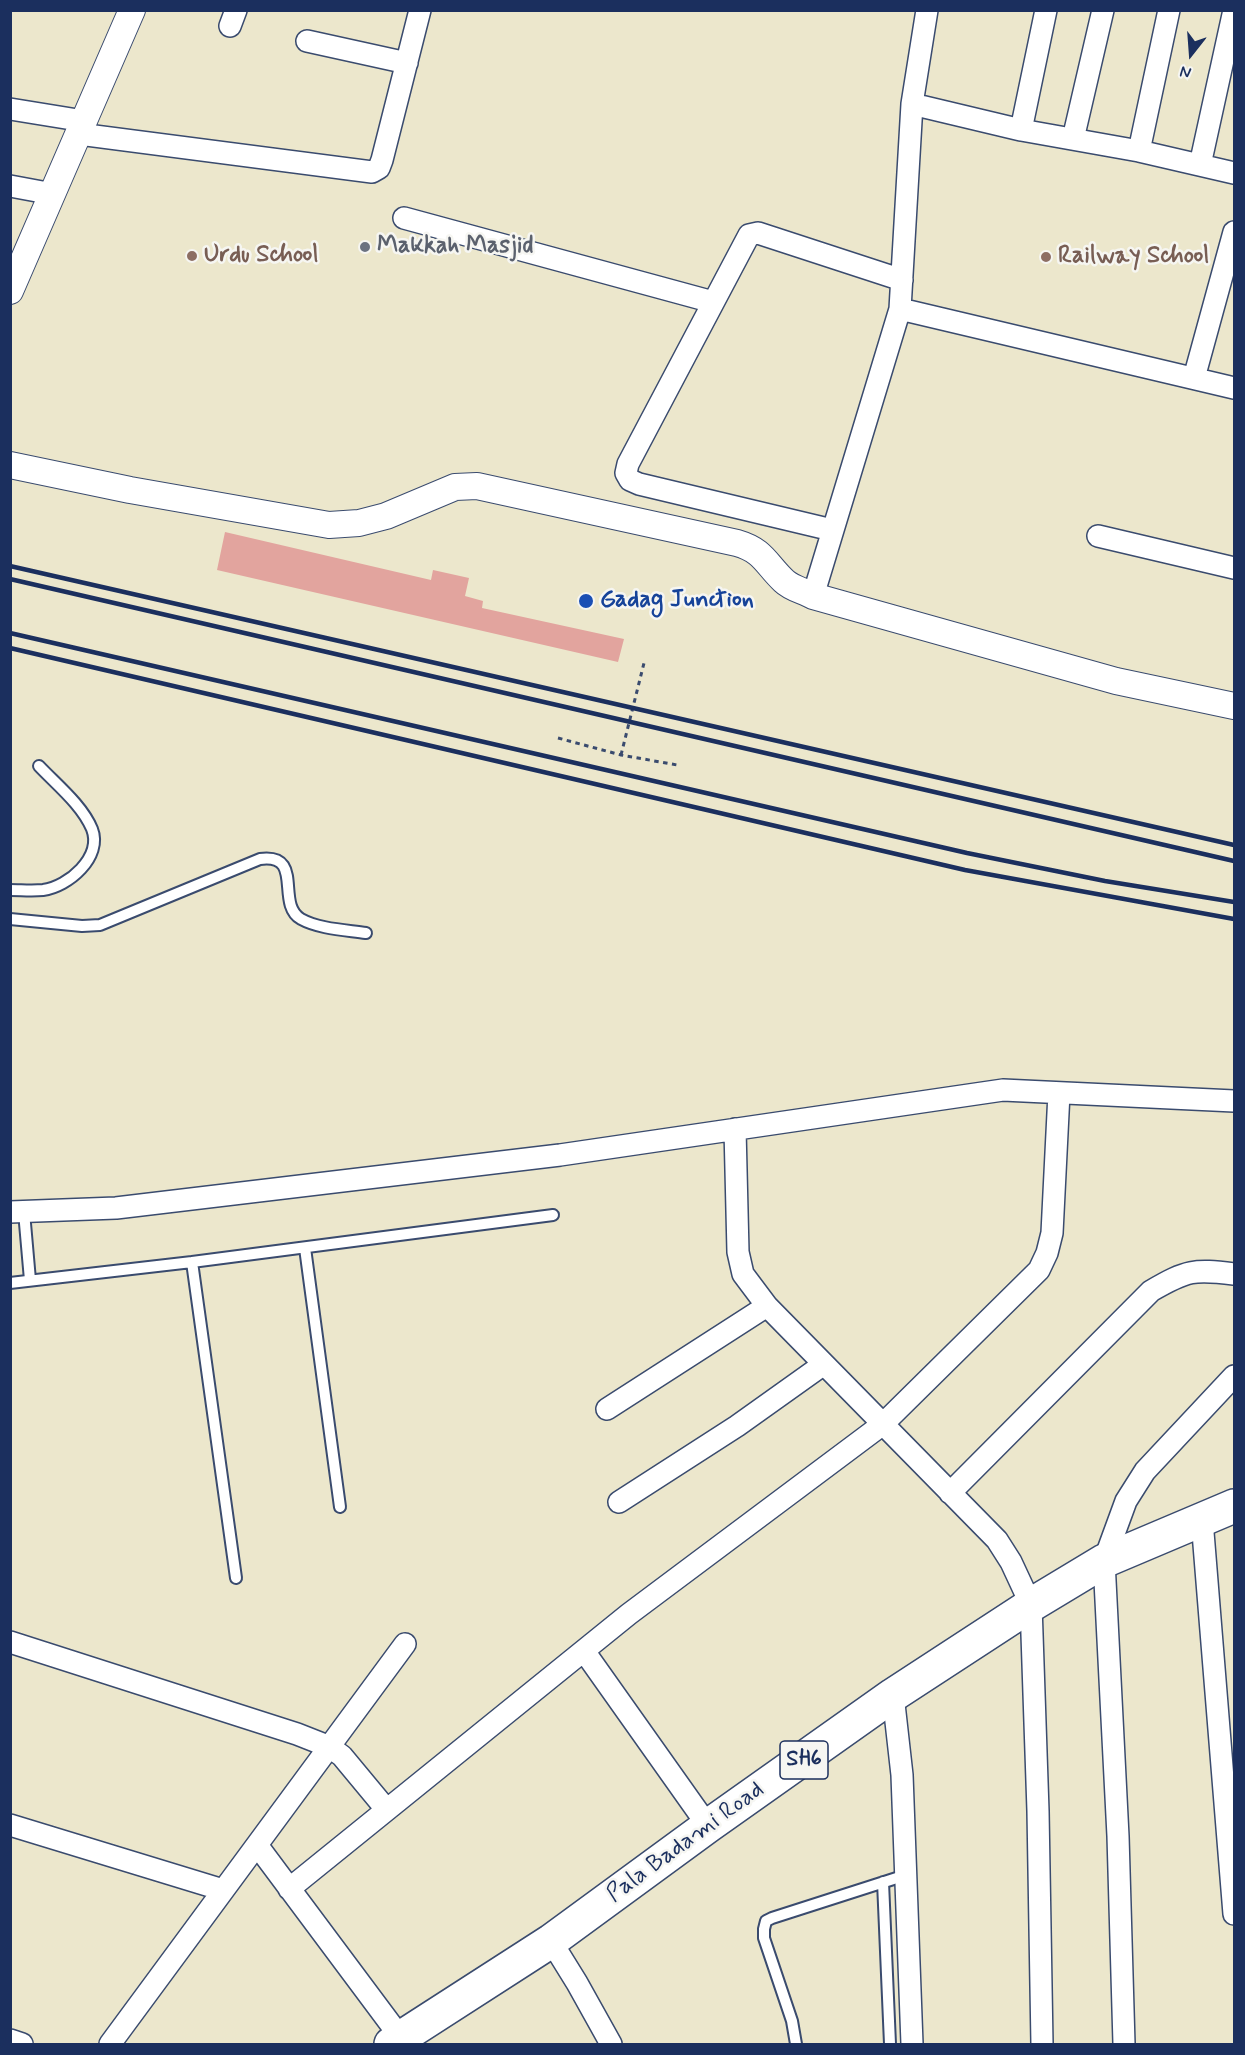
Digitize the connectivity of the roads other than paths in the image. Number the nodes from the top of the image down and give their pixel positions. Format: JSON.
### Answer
{"nodes":[{"id":1,"x":132,"y":10,"type":"edge"},
{"id":2,"x":420,"y":10,"type":"edge"},
{"id":3,"x":927,"y":10,"type":"edge"},
{"id":4,"x":1046,"y":10,"type":"edge"},
{"id":5,"x":1103,"y":10,"type":"edge"},
{"id":6,"x":1169,"y":10,"type":"edge"},
{"id":7,"x":1234,"y":10,"type":"edge"},
{"id":8,"x":307,"y":41,"type":"dead end"},
{"id":9,"x":407,"y":63,"type":"junction"},
{"id":10,"x":912,"y":104,"type":"junction"},
{"id":11,"x":10,"y":109,"type":"edge"},
{"id":12,"x":82,"y":127,"type":"junction"},
{"id":13,"x":1021,"y":130,"type":"junction"},
{"id":14,"x":1073,"y":139,"type":"junction"},
{"id":15,"x":1139,"y":152,"type":"junction"},
{"id":16,"x":1200,"y":165,"type":"junction"},
{"id":17,"x":1234,"y":173,"type":"edge"},
{"id":18,"x":10,"y":186,"type":"edge"},
{"id":19,"x":53,"y":194,"type":"junction"},
{"id":20,"x":404,"y":218,"type":"dead end"},
{"id":21,"x":1234,"y":232,"type":"edge"},
{"id":22,"x":902,"y":280,"type":"junction"},
{"id":23,"x":10,"y":291,"type":"edge"},
{"id":24,"x":713,"y":302,"type":"junction"},
{"id":25,"x":900,"y":309,"type":"junction"},
{"id":26,"x":1194,"y":378,"type":"junction"},
{"id":27,"x":1234,"y":388,"type":"edge"},
{"id":28,"x":10,"y":465,"type":"edge"},
{"id":29,"x":832,"y":530,"type":"junction"},
{"id":30,"x":1098,"y":536,"type":"dead end"},
{"id":31,"x":1234,"y":568,"type":"edge"},
{"id":32,"x":813,"y":596,"type":"junction"},
{"id":33,"x":1234,"y":706,"type":"edge"},
{"id":34,"x":39,"y":766,"type":"dead end"},
{"id":35,"x":10,"y":890,"type":"edge"},
{"id":36,"x":10,"y":919,"type":"edge"},
{"id":37,"x":366,"y":933,"type":"dead end"},
{"id":38,"x":1059,"y":1093,"type":"junction"},
{"id":39,"x":1234,"y":1101,"type":"edge"},
{"id":40,"x":735,"y":1129,"type":"junction"},
{"id":41,"x":17,"y":1212,"type":"edge"},
{"id":42,"x":553,"y":1215,"type":"dead end"},
{"id":43,"x":305,"y":1248,"type":"junction"},
{"id":44,"x":192,"y":1262,"type":"junction"},
{"id":45,"x":1234,"y":1274,"type":"edge"},
{"id":46,"x":30,"y":1280,"type":"junction"},
{"id":47,"x":10,"y":1282,"type":"edge"},
{"id":48,"x":767,"y":1305,"type":"junction"},
{"id":49,"x":824,"y":1364,"type":"junction"},
{"id":50,"x":1234,"y":1376,"type":"edge"},
{"id":51,"x":607,"y":1409,"type":"dead end"},
{"id":52,"x":883,"y":1424,"type":"junction"},
{"id":53,"x":950,"y":1493,"type":"junction"},
{"id":54,"x":619,"y":1502,"type":"dead end"},
{"id":55,"x":1234,"y":1506,"type":"edge"},
{"id":56,"x":340,"y":1507,"type":"dead end"},
{"id":57,"x":1202,"y":1520,"type":"junction"},
{"id":58,"x":1104,"y":1561,"type":"junction"},
{"id":59,"x":236,"y":1578,"type":"dead end"},
{"id":60,"x":1031,"y":1605,"type":"junction"},
{"id":61,"x":10,"y":1642,"type":"edge"},
{"id":62,"x":405,"y":1644,"type":"dead end"},
{"id":63,"x":584,"y":1652,"type":"junction"},
{"id":64,"x":893,"y":1695,"type":"junction"},
{"id":65,"x":330,"y":1747,"type":"junction"},
{"id":66,"x":1230,"y":1784,"type":"edge"},
{"id":67,"x":386,"y":1809,"type":"junction"},
{"id":68,"x":10,"y":1825,"type":"edge"},
{"id":69,"x":708,"y":1826,"type":"junction"},
{"id":70,"x":257,"y":1845,"type":"junction"},
{"id":71,"x":906,"y":1875,"type":"junction"},
{"id":72,"x":883,"y":1882,"type":"junction"},
{"id":73,"x":288,"y":1889,"type":"junction"},
{"id":74,"x":223,"y":1890,"type":"junction"},
{"id":75,"x":1234,"y":1914,"type":"edge"},
{"id":76,"x":551,"y":1941,"type":"junction"},
{"id":77,"x":10,"y":2040,"type":"edge"},
{"id":78,"x":396,"y":2041,"type":"edge"},
{"id":79,"x":22,"y":2044,"type":"edge"},
{"id":80,"x":110,"y":2044,"type":"edge"},
{"id":81,"x":611,"y":2044,"type":"edge"},
{"id":82,"x":796,"y":2044,"type":"edge"},
{"id":83,"x":890,"y":2044,"type":"edge"},
{"id":84,"x":912,"y":2044,"type":"edge"},
{"id":85,"x":1042,"y":2044,"type":"edge"},
{"id":86,"x":1124,"y":2044,"type":"edge"}],
"edges":[{"from":1,"to":12,"type":"street"},
{"from":2,"to":9,"type":"street"},
{"from":3,"to":10,"type":"street"},
{"from":4,"to":13,"type":"street"},
{"from":5,"to":14,"type":"street"},
{"from":6,"to":15,"type":"street"},
{"from":7,"to":16,"type":"street"},
{"from":8,"to":9,"type":"street"},
{"from":9,"to":12,"type":"street"},
{"from":10,"to":13,"type":"street"},
{"from":10,"to":22,"type":"street"},
{"from":11,"to":12,"type":"street"},
{"from":12,"to":19,"type":"street"},
{"from":13,"to":14,"type":"street"},
{"from":14,"to":15,"type":"street"},
{"from":15,"to":16,"type":"street"},
{"from":16,"to":17,"type":"street"},
{"from":18,"to":19,"type":"street"},
{"from":19,"to":23,"type":"street"},
{"from":20,"to":24,"type":"street"},
{"from":21,"to":26,"type":"street"},
{"from":22,"to":24,"type":"street"},
{"from":22,"to":25,"type":"street"},
{"from":24,"to":29,"type":"street"},
{"from":25,"to":26,"type":"street"},
{"from":25,"to":29,"type":"street"},
{"from":26,"to":27,"type":"street"},
{"from":28,"to":32,"type":"street"},
{"from":29,"to":32,"type":"street"},
{"from":30,"to":31,"type":"street"},
{"from":32,"to":33,"type":"street"},
{"from":34,"to":35,"type":"lane"},
{"from":36,"to":37,"type":"lane"},
{"from":38,"to":39,"type":"street"},
{"from":38,"to":40,"type":"street"},
{"from":38,"to":52,"type":"street"},
{"from":40,"to":41,"type":"street"},
{"from":40,"to":48,"type":"street"},
{"from":41,"to":46,"type":"lane"},
{"from":42,"to":43,"type":"lane"},
{"from":43,"to":44,"type":"lane"},
{"from":43,"to":56,"type":"lane"},
{"from":44,"to":46,"type":"lane"},
{"from":44,"to":59,"type":"lane"},
{"from":45,"to":53,"type":"street"},
{"from":46,"to":47,"type":"lane"},
{"from":48,"to":49,"type":"street"},
{"from":48,"to":51,"type":"street"},
{"from":49,"to":52,"type":"street"},
{"from":49,"to":54,"type":"street"},
{"from":50,"to":58,"type":"street"},
{"from":52,"to":53,"type":"street"},
{"from":52,"to":63,"type":"street"},
{"from":53,"to":60,"type":"street"},
{"from":55,"to":57,"type":"main road","name":"Pala Badami Road","number":"SH6"},
{"from":57,"to":58,"type":"main road","name":"Pala Badami Road","number":"SH6"},
{"from":57,"to":66,"type":"street"},
{"from":58,"to":60,"type":"main road","name":"Pala Badami Road","number":"SH6"},
{"from":58,"to":86,"type":"street"},
{"from":60,"to":64,"type":"main road","name":"Pala Badami Road","number":"SH6"},
{"from":60,"to":85,"type":"street"},
{"from":61,"to":65,"type":"street"},
{"from":62,"to":65,"type":"street"},
{"from":63,"to":67,"type":"street"},
{"from":63,"to":69,"type":"street"},
{"from":64,"to":69,"type":"main road","name":"Pala Badami Road","number":"SH6"},
{"from":64,"to":71,"type":"street"},
{"from":65,"to":67,"type":"street"},
{"from":65,"to":70,"type":"street"},
{"from":66,"to":75,"type":"street"},
{"from":67,"to":73,"type":"street"},
{"from":68,"to":74,"type":"street"},
{"from":69,"to":76,"type":"main road","name":"Pala Badami Road","number":"SH6"},
{"from":70,"to":73,"type":"street"},
{"from":70,"to":74,"type":"street"},
{"from":71,"to":72,"type":"lane"},
{"from":71,"to":84,"type":"street"},
{"from":72,"to":82,"type":"lane"},
{"from":72,"to":83,"type":"lane"},
{"from":73,"to":78,"type":"street"},
{"from":74,"to":80,"type":"street"},
{"from":76,"to":78,"type":"main road","name":"Pala Badami Road","number":"SH6"},
{"from":76,"to":81,"type":"street"},
{"from":77,"to":79,"type":"street"}]}
